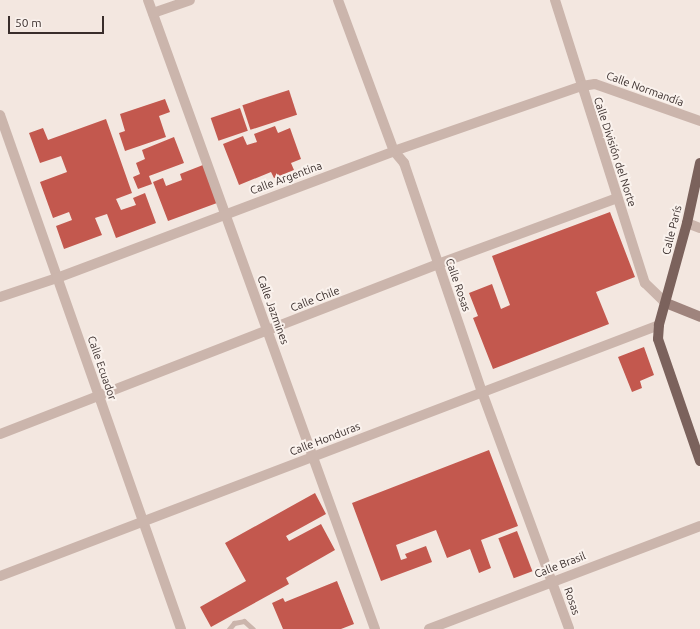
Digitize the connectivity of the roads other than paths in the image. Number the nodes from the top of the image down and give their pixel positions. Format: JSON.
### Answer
{"nodes":[{"id":1,"x":148,"y":0,"type":"edge"},
{"id":2,"x":190,"y":0,"type":"edge"},
{"id":3,"x":338,"y":0,"type":"edge"},
{"id":4,"x":555,"y":0,"type":"edge"},
{"id":5,"x":153,"y":13,"type":"junction"},
{"id":6,"x":582,"y":86,"type":"junction"},
{"id":7,"x":1,"y":120,"type":"edge"},
{"id":8,"x":700,"y":121,"type":"edge"},
{"id":9,"x":394,"y":151,"type":"junction"},
{"id":10,"x":700,"y":163,"type":"edge"},
{"id":11,"x":618,"y":198,"type":"junction"},
{"id":12,"x":225,"y":213,"type":"junction"},
{"id":13,"x":687,"y":223,"type":"junction"},
{"id":14,"x":700,"y":228,"type":"edge"},
{"id":15,"x":438,"y":264,"type":"junction"},
{"id":16,"x":58,"y":278,"type":"junction"},
{"id":17,"x":0,"y":297,"type":"edge"},
{"id":18,"x":666,"y":303,"type":"junction"},
{"id":19,"x":700,"y":317,"type":"edge"},
{"id":20,"x":659,"y":325,"type":"junction"},
{"id":21,"x":267,"y":330,"type":"junction"},
{"id":22,"x":482,"y":392,"type":"junction"},
{"id":23,"x":99,"y":396,"type":"junction"},
{"id":24,"x":0,"y":434,"type":"edge"},
{"id":25,"x":313,"y":457,"type":"junction"},
{"id":26,"x":700,"y":461,"type":"edge"},
{"id":27,"x":143,"y":521,"type":"junction"},
{"id":28,"x":700,"y":526,"type":"edge"},
{"id":29,"x":0,"y":576,"type":"edge"},
{"id":30,"x":552,"y":581,"type":"junction"},
{"id":31,"x":181,"y":629,"type":"edge"},
{"id":32,"x":228,"y":629,"type":"edge"},
{"id":33,"x":253,"y":629,"type":"edge"},
{"id":34,"x":375,"y":629,"type":"edge"},
{"id":35,"x":429,"y":629,"type":"edge"},
{"id":36,"x":569,"y":629,"type":"edge"}],
"edges":[{"from":1,"to":5,"type":"street","name":"Calle Jazmines"},
{"from":2,"to":5,"type":"street"},
{"from":3,"to":9,"type":"street","name":"Calle Rosas"},
{"from":4,"to":6,"type":"street","name":"Calle División del Norte"},
{"from":5,"to":12,"type":"street","name":"Calle Jazmines"},
{"from":6,"to":8,"type":"street","name":"Calle Normandía"},
{"from":6,"to":9,"type":"street","name":"Calle Argentina"},
{"from":6,"to":11,"type":"street","name":"Calle División del Norte"},
{"from":7,"to":16,"type":"street","name":"Calle Ecuador"},
{"from":9,"to":12,"type":"street","name":"Calle Argentina"},
{"from":9,"to":15,"type":"street","name":"Calle Rosas"},
{"from":10,"to":13,"type":"main road","name":"Calle París"},
{"from":11,"to":15,"type":"street","name":"Calle Chile"},
{"from":11,"to":18,"type":"street","name":"Calle División del Norte"},
{"from":12,"to":16,"type":"street","name":"Calle Argentina"},
{"from":12,"to":21,"type":"street","name":"Calle Jazmines"},
{"from":13,"to":14,"type":"street"},
{"from":13,"to":18,"type":"main road","name":"Calle París"},
{"from":15,"to":21,"type":"street","name":"Calle Chile"},
{"from":15,"to":22,"type":"street","name":"Calle Rosas"},
{"from":16,"to":17,"type":"street","name":"Calle Argentina"},
{"from":16,"to":23,"type":"street","name":"Calle Ecuador"},
{"from":18,"to":19,"type":"main road"},
{"from":18,"to":20,"type":"main road","name":"Calle París"},
{"from":20,"to":22,"type":"street","name":"Calle Honduras"},
{"from":20,"to":26,"type":"main road","name":"Calle París"},
{"from":21,"to":23,"type":"street","name":"Calle Chile"},
{"from":21,"to":25,"type":"street","name":"Calle Jazmines"},
{"from":22,"to":25,"type":"street","name":"Calle Honduras"},
{"from":22,"to":30,"type":"street","name":"Calle Rosas"},
{"from":23,"to":24,"type":"street","name":"Calle Chile"},
{"from":23,"to":27,"type":"street","name":"Calle Ecuador"},
{"from":25,"to":27,"type":"street","name":"Calle Honduras"},
{"from":25,"to":34,"type":"street","name":"Calle Jazmines"},
{"from":27,"to":29,"type":"street","name":"Calle Honduras"},
{"from":27,"to":31,"type":"street","name":"Calle Ecuador"},
{"from":28,"to":30,"type":"street","name":"Calle Brasil"},
{"from":30,"to":35,"type":"street","name":"Calle Brasil"},
{"from":30,"to":36,"type":"street","name":"Rosas"},
{"from":32,"to":33,"type":"lane"}]}
